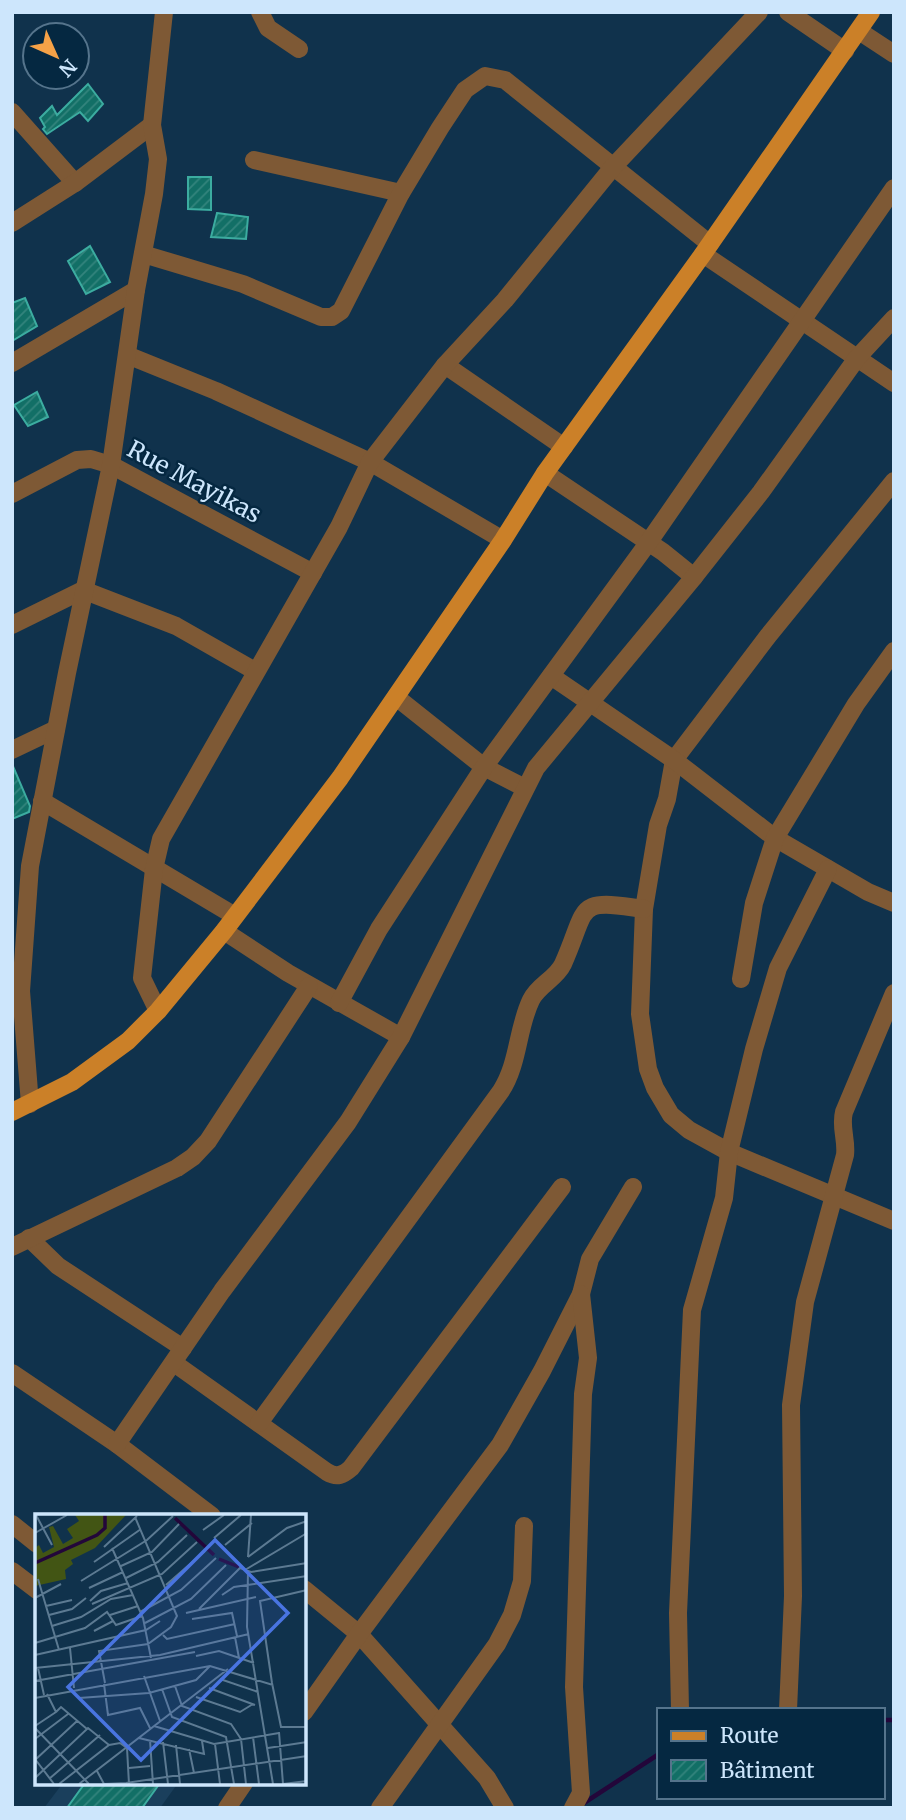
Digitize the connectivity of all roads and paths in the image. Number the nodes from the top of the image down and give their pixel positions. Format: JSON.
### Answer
{"nodes":[{"id":1,"x":164,"y":12,"type":"edge"},
{"id":2,"x":260,"y":12,"type":"edge"},
{"id":3,"x":759,"y":12,"type":"edge"},
{"id":4,"x":789,"y":12,"type":"edge"},
{"id":5,"x":871,"y":12,"type":"edge"},
{"id":6,"x":859,"y":31,"type":"junction"},
{"id":7,"x":299,"y":49,"type":"dead end"},
{"id":8,"x":845,"y":51,"type":"junction"},
{"id":9,"x":894,"y":54,"type":"edge"},
{"id":10,"x":12,"y":112,"type":"edge"},
{"id":11,"x":152,"y":125,"type":"junction"},
{"id":12,"x":254,"y":160,"type":"dead end"},
{"id":13,"x":614,"y":167,"type":"junction"},
{"id":14,"x":75,"y":183,"type":"junction"},
{"id":15,"x":894,"y":188,"type":"edge"},
{"id":16,"x":401,"y":193,"type":"junction"},
{"id":17,"x":12,"y":223,"type":"edge"},
{"id":18,"x":707,"y":249,"type":"junction"},
{"id":19,"x":142,"y":254,"type":"junction"},
{"id":20,"x":136,"y":290,"type":"junction"},
{"id":21,"x":894,"y":317,"type":"edge"},
{"id":22,"x":802,"y":320,"type":"junction"},
{"id":23,"x":127,"y":355,"type":"junction"},
{"id":24,"x":857,"y":358,"type":"junction"},
{"id":25,"x":12,"y":363,"type":"edge"},
{"id":26,"x":445,"y":365,"type":"junction"},
{"id":27,"x":894,"y":383,"type":"edge"},
{"id":28,"x":564,"y":447,"type":"junction"},
{"id":29,"x":369,"y":462,"type":"junction"},
{"id":30,"x":111,"y":465,"type":"junction"},
{"id":31,"x":545,"y":473,"type":"junction"},
{"id":32,"x":894,"y":481,"type":"edge"},
{"id":33,"x":12,"y":494,"type":"edge"},
{"id":34,"x":503,"y":540,"type":"junction"},
{"id":35,"x":648,"y":542,"type":"junction"},
{"id":36,"x":313,"y":573,"type":"junction"},
{"id":37,"x":694,"y":577,"type":"junction"},
{"id":38,"x":83,"y":590,"type":"junction"},
{"id":39,"x":12,"y":625,"type":"edge"},
{"id":40,"x":894,"y":651,"type":"edge"},
{"id":41,"x":255,"y":671,"type":"junction"},
{"id":42,"x":551,"y":676,"type":"junction"},
{"id":43,"x":396,"y":697,"type":"junction"},
{"id":44,"x":591,"y":703,"type":"junction"},
{"id":45,"x":56,"y":729,"type":"junction"},
{"id":46,"x":12,"y":750,"type":"edge"},
{"id":47,"x":674,"y":760,"type":"junction"},
{"id":48,"x":484,"y":767,"type":"junction"},
{"id":49,"x":525,"y":788,"type":"junction"},
{"id":50,"x":42,"y":801,"type":"junction"},
{"id":51,"x":775,"y":838,"type":"junction"},
{"id":52,"x":30,"y":866,"type":"junction"},
{"id":53,"x":155,"y":869,"type":"junction"},
{"id":54,"x":828,"y":869,"type":"junction"},
{"id":55,"x":12,"y":875,"type":"edge"},
{"id":56,"x":892,"y":897,"type":"edge"},
{"id":57,"x":644,"y":909,"type":"junction"},
{"id":58,"x":229,"y":923,"type":"junction"},
{"id":59,"x":741,"y":979,"type":"dead end"},
{"id":60,"x":309,"y":986,"type":"junction"},
{"id":61,"x":17,"y":993,"type":"edge"},
{"id":62,"x":894,"y":993,"type":"edge"},
{"id":63,"x":339,"y":1003,"type":"junction"},
{"id":64,"x":158,"y":1011,"type":"junction"},
{"id":65,"x":401,"y":1037,"type":"junction"},
{"id":66,"x":30,"y":1104,"type":"junction"},
{"id":67,"x":12,"y":1112,"type":"edge"},
{"id":68,"x":729,"y":1152,"type":"junction"},
{"id":69,"x":562,"y":1187,"type":"dead end"},
{"id":70,"x":633,"y":1187,"type":"dead end"},
{"id":71,"x":833,"y":1194,"type":"junction"},
{"id":72,"x":894,"y":1221,"type":"edge"},
{"id":73,"x":29,"y":1238,"type":"junction"},
{"id":74,"x":12,"y":1247,"type":"edge"},
{"id":75,"x":580,"y":1294,"type":"junction"},
{"id":76,"x":178,"y":1356,"type":"junction"},
{"id":77,"x":12,"y":1374,"type":"edge"},
{"id":78,"x":259,"y":1423,"type":"junction"},
{"id":79,"x":117,"y":1444,"type":"junction"},
{"id":80,"x":209,"y":1514,"type":"edge"},
{"id":81,"x":12,"y":1524,"type":"edge"},
{"id":82,"x":524,"y":1526,"type":"dead end"},
{"id":83,"x":35,"y":1542,"type":"edge"},
{"id":84,"x":12,"y":1571,"type":"edge"},
{"id":85,"x":35,"y":1588,"type":"edge"},
{"id":86,"x":306,"y":1590,"type":"edge"},
{"id":87,"x":359,"y":1634,"type":"junction"},
{"id":88,"x":680,"y":1708,"type":"edge"},
{"id":89,"x":788,"y":1708,"type":"edge"},
{"id":90,"x":306,"y":1709,"type":"edge"},
{"id":91,"x":440,"y":1724,"type":"junction"},
{"id":92,"x":243,"y":1785,"type":"edge"},
{"id":93,"x":227,"y":1808,"type":"edge"},
{"id":94,"x":380,"y":1808,"type":"edge"},
{"id":95,"x":505,"y":1808,"type":"edge"},
{"id":96,"x":573,"y":1808,"type":"edge"}],
"edges":[{"from":1,"to":11,"type":"street"},
{"from":2,"to":7,"type":"street"},
{"from":3,"to":13,"type":"street"},
{"from":4,"to":8,"type":"street"},
{"from":5,"to":6,"type":"main road"},
{"from":6,"to":8,"type":"main road"},
{"from":6,"to":9,"type":"street"},
{"from":8,"to":18,"type":"main road"},
{"from":10,"to":14,"type":"street"},
{"from":11,"to":14,"type":"street"},
{"from":11,"to":19,"type":"street"},
{"from":12,"to":16,"type":"street"},
{"from":13,"to":16,"type":"street"},
{"from":13,"to":18,"type":"street"},
{"from":13,"to":26,"type":"street"},
{"from":14,"to":17,"type":"street"},
{"from":15,"to":22,"type":"street"},
{"from":16,"to":19,"type":"street"},
{"from":18,"to":22,"type":"street"},
{"from":18,"to":28,"type":"main road"},
{"from":19,"to":20,"type":"street"},
{"from":20,"to":23,"type":"street"},
{"from":20,"to":25,"type":"street"},
{"from":21,"to":24,"type":"street"},
{"from":22,"to":24,"type":"street"},
{"from":22,"to":35,"type":"street"},
{"from":23,"to":29,"type":"street"},
{"from":23,"to":30,"type":"street"},
{"from":24,"to":27,"type":"street"},
{"from":24,"to":37,"type":"street"},
{"from":26,"to":28,"type":"street"},
{"from":26,"to":29,"type":"street"},
{"from":28,"to":31,"type":"main road"},
{"from":29,"to":34,"type":"street"},
{"from":29,"to":36,"type":"street"},
{"from":30,"to":33,"type":"street","name":"Rue Mayikas"},
{"from":30,"to":36,"type":"street","name":"Rue Mayikas"},
{"from":30,"to":38,"type":"street"},
{"from":31,"to":34,"type":"main road"},
{"from":31,"to":35,"type":"street"},
{"from":32,"to":47,"type":"street"},
{"from":34,"to":43,"type":"main road"},
{"from":35,"to":37,"type":"street"},
{"from":35,"to":42,"type":"street"},
{"from":36,"to":41,"type":"street"},
{"from":37,"to":44,"type":"street"},
{"from":38,"to":39,"type":"street"},
{"from":38,"to":41,"type":"street"},
{"from":38,"to":45,"type":"street"},
{"from":40,"to":51,"type":"street"},
{"from":41,"to":53,"type":"street"},
{"from":42,"to":44,"type":"street"},
{"from":42,"to":48,"type":"street"},
{"from":43,"to":48,"type":"street"},
{"from":43,"to":58,"type":"main road"},
{"from":44,"to":47,"type":"street"},
{"from":44,"to":49,"type":"street"},
{"from":45,"to":46,"type":"street"},
{"from":45,"to":50,"type":"street"},
{"from":47,"to":51,"type":"street"},
{"from":47,"to":57,"type":"street"},
{"from":48,"to":49,"type":"street"},
{"from":48,"to":63,"type":"street"},
{"from":49,"to":65,"type":"street"},
{"from":50,"to":52,"type":"street"},
{"from":50,"to":53,"type":"street"},
{"from":51,"to":54,"type":"street"},
{"from":51,"to":59,"type":"street"},
{"from":52,"to":55,"type":"street"},
{"from":52,"to":61,"type":"street"},
{"from":53,"to":58,"type":"street"},
{"from":53,"to":64,"type":"street"},
{"from":54,"to":56,"type":"street"},
{"from":54,"to":68,"type":"street"},
{"from":57,"to":68,"type":"street"},
{"from":57,"to":78,"type":"street"},
{"from":58,"to":60,"type":"street"},
{"from":58,"to":64,"type":"main road"},
{"from":60,"to":63,"type":"street"},
{"from":60,"to":73,"type":"street"},
{"from":61,"to":66,"type":"street"},
{"from":62,"to":71,"type":"street"},
{"from":63,"to":65,"type":"street"},
{"from":64,"to":66,"type":"main road"},
{"from":65,"to":76,"type":"street"},
{"from":66,"to":67,"type":"main road"},
{"from":68,"to":71,"type":"street"},
{"from":68,"to":88,"type":"street"},
{"from":69,"to":78,"type":"street"},
{"from":70,"to":75,"type":"street"},
{"from":71,"to":72,"type":"street"},
{"from":71,"to":89,"type":"street"},
{"from":73,"to":74,"type":"street"},
{"from":73,"to":76,"type":"street"},
{"from":75,"to":87,"type":"street"},
{"from":75,"to":96,"type":"street"},
{"from":76,"to":78,"type":"street"},
{"from":76,"to":79,"type":"street"},
{"from":77,"to":79,"type":"street"},
{"from":79,"to":80,"type":"street"},
{"from":81,"to":83,"type":"street"},
{"from":82,"to":91,"type":"street"},
{"from":84,"to":85,"type":"street"},
{"from":86,"to":87,"type":"street"},
{"from":87,"to":90,"type":"street"},
{"from":87,"to":91,"type":"street"},
{"from":91,"to":94,"type":"street"},
{"from":91,"to":95,"type":"street"},
{"from":92,"to":93,"type":"street"}]}
